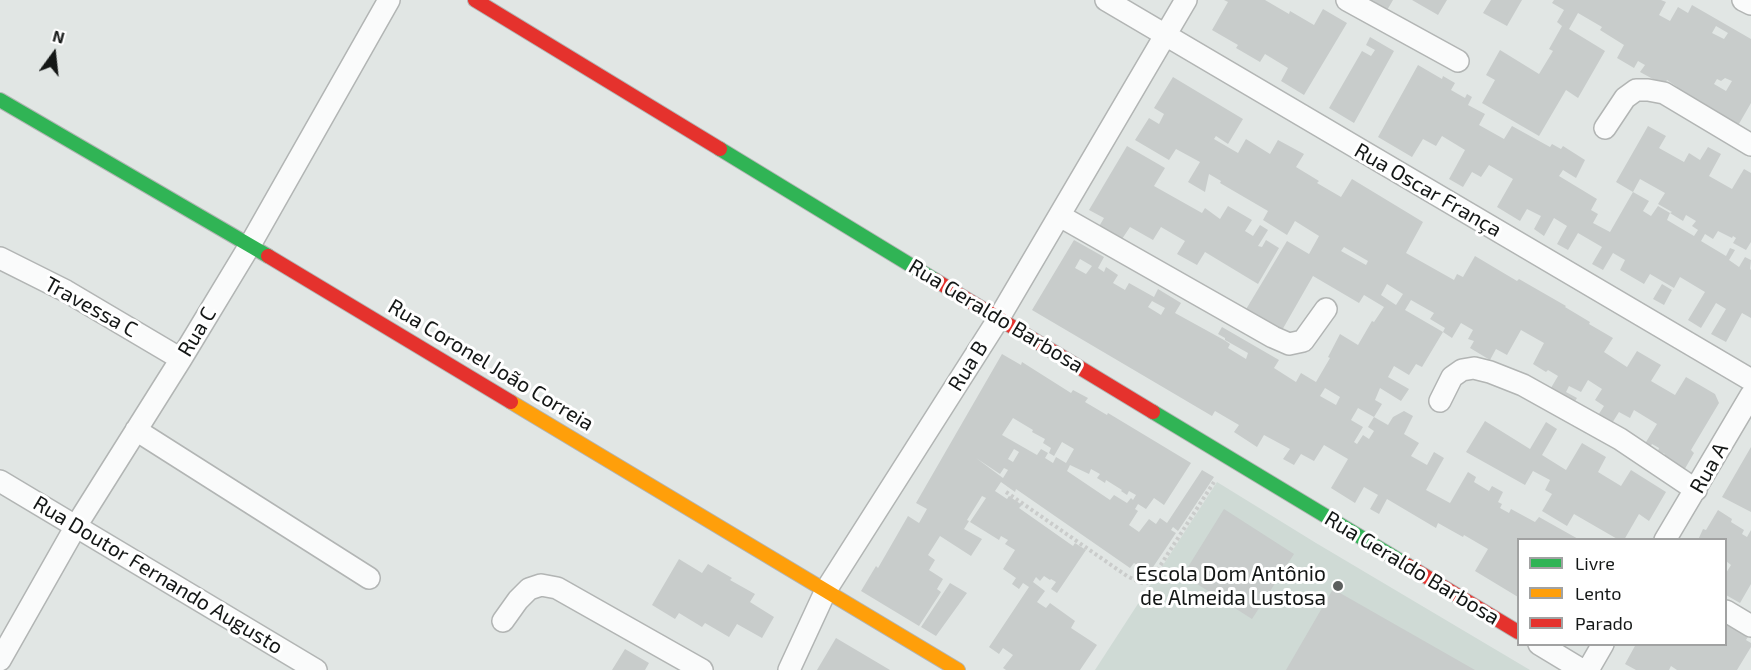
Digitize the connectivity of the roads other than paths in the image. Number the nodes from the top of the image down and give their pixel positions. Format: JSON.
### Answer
{"nodes":[{"id":1,"x":389,"y":0,"type":"edge"},
{"id":2,"x":475,"y":0,"type":"edge"},
{"id":3,"x":1106,"y":0,"type":"edge"},
{"id":4,"x":1186,"y":0,"type":"edge"},
{"id":5,"x":1347,"y":0,"type":"edge"},
{"id":6,"x":1743,"y":0,"type":"edge"},
{"id":7,"x":1751,"y":4,"type":"edge"},
{"id":8,"x":1166,"y":36,"type":"junction"},
{"id":9,"x":1458,"y":61,"type":"dead end"},
{"id":10,"x":0,"y":100,"type":"edge"},
{"id":11,"x":1605,"y":128,"type":"dead end"},
{"id":12,"x":1751,"y":145,"type":"edge"},
{"id":13,"x":1060,"y":216,"type":"junction"},
{"id":14,"x":250,"y":245,"type":"junction"},
{"id":15,"x":0,"y":258,"type":"edge"},
{"id":16,"x":1326,"y":309,"type":"dead end"},
{"id":17,"x":999,"y":318,"type":"junction"},
{"id":18,"x":181,"y":359,"type":"junction"},
{"id":19,"x":1751,"y":380,"type":"edge"},
{"id":20,"x":1751,"y":395,"type":"edge"},
{"id":21,"x":1440,"y":401,"type":"dead end"},
{"id":22,"x":136,"y":430,"type":"junction"},
{"id":23,"x":0,"y":481,"type":"edge"},
{"id":24,"x":1696,"y":490,"type":"junction"},
{"id":25,"x":76,"y":526,"type":"junction"},
{"id":26,"x":1666,"y":538,"type":"edge"},
{"id":27,"x":369,"y":578,"type":"dead end"},
{"id":28,"x":826,"y":590,"type":"junction"},
{"id":29,"x":1727,"y":612,"type":"edge"},
{"id":30,"x":503,"y":621,"type":"dead end"},
{"id":31,"x":1751,"y":626,"type":"edge"},
{"id":32,"x":1517,"y":631,"type":"edge"},
{"id":33,"x":7,"y":632,"type":"edge"},
{"id":34,"x":1541,"y":646,"type":"edge"},
{"id":35,"x":1602,"y":646,"type":"edge"},
{"id":36,"x":0,"y":660,"type":"edge"},
{"id":37,"x":316,"y":670,"type":"edge"},
{"id":38,"x":702,"y":670,"type":"edge"},
{"id":39,"x":789,"y":670,"type":"edge"},
{"id":40,"x":958,"y":670,"type":"edge"},
{"id":41,"x":1582,"y":670,"type":"edge"},
{"id":42,"x":1588,"y":670,"type":"edge"}],
"edges":[{"from":1,"to":14,"type":"street","name":"Rua C"},
{"from":2,"to":17,"type":"street","name":"Rua Geraldo Barbosa"},
{"from":3,"to":8,"type":"street","name":"Rua Oscar França"},
{"from":4,"to":8,"type":"street","name":"Rua B"},
{"from":5,"to":9,"type":"street"},
{"from":6,"to":7,"type":"street"},
{"from":8,"to":13,"type":"street","name":"Rua B"},
{"from":8,"to":19,"type":"street","name":"Rua Oscar França"},
{"from":10,"to":14,"type":"street","name":"Rua Coronel João Correia"},
{"from":11,"to":12,"type":"street"},
{"from":13,"to":16,"type":"street"},
{"from":13,"to":17,"type":"street","name":"Rua B"},
{"from":14,"to":18,"type":"street","name":"Rua C"},
{"from":14,"to":28,"type":"street","name":"Rua Coronel João Correia"},
{"from":15,"to":18,"type":"street","name":"Travessa C"},
{"from":17,"to":28,"type":"street","name":"Rua B"},
{"from":17,"to":32,"type":"street","name":"Rua Geraldo Barbosa"},
{"from":18,"to":22,"type":"street","name":"Rua C"},
{"from":20,"to":24,"type":"street","name":"Rua A"},
{"from":21,"to":24,"type":"street"},
{"from":22,"to":25,"type":"street","name":"Rua C"},
{"from":22,"to":27,"type":"street"},
{"from":23,"to":25,"type":"street","name":"Rua Doutor Fernando Augusto"},
{"from":24,"to":26,"type":"street","name":"Rua A"},
{"from":25,"to":33,"type":"street","name":"Rua C"},
{"from":25,"to":37,"type":"street","name":"Rua Doutor Fernando Augusto"},
{"from":28,"to":39,"type":"street","name":"Rua B"},
{"from":28,"to":40,"type":"street","name":"Rua Coronel João Correia"},
{"from":29,"to":31,"type":"street"},
{"from":30,"to":38,"type":"street"},
{"from":33,"to":36,"type":"street","name":"Rua C"},
{"from":34,"to":41,"type":"street"},
{"from":35,"to":42,"type":"street"}]}
